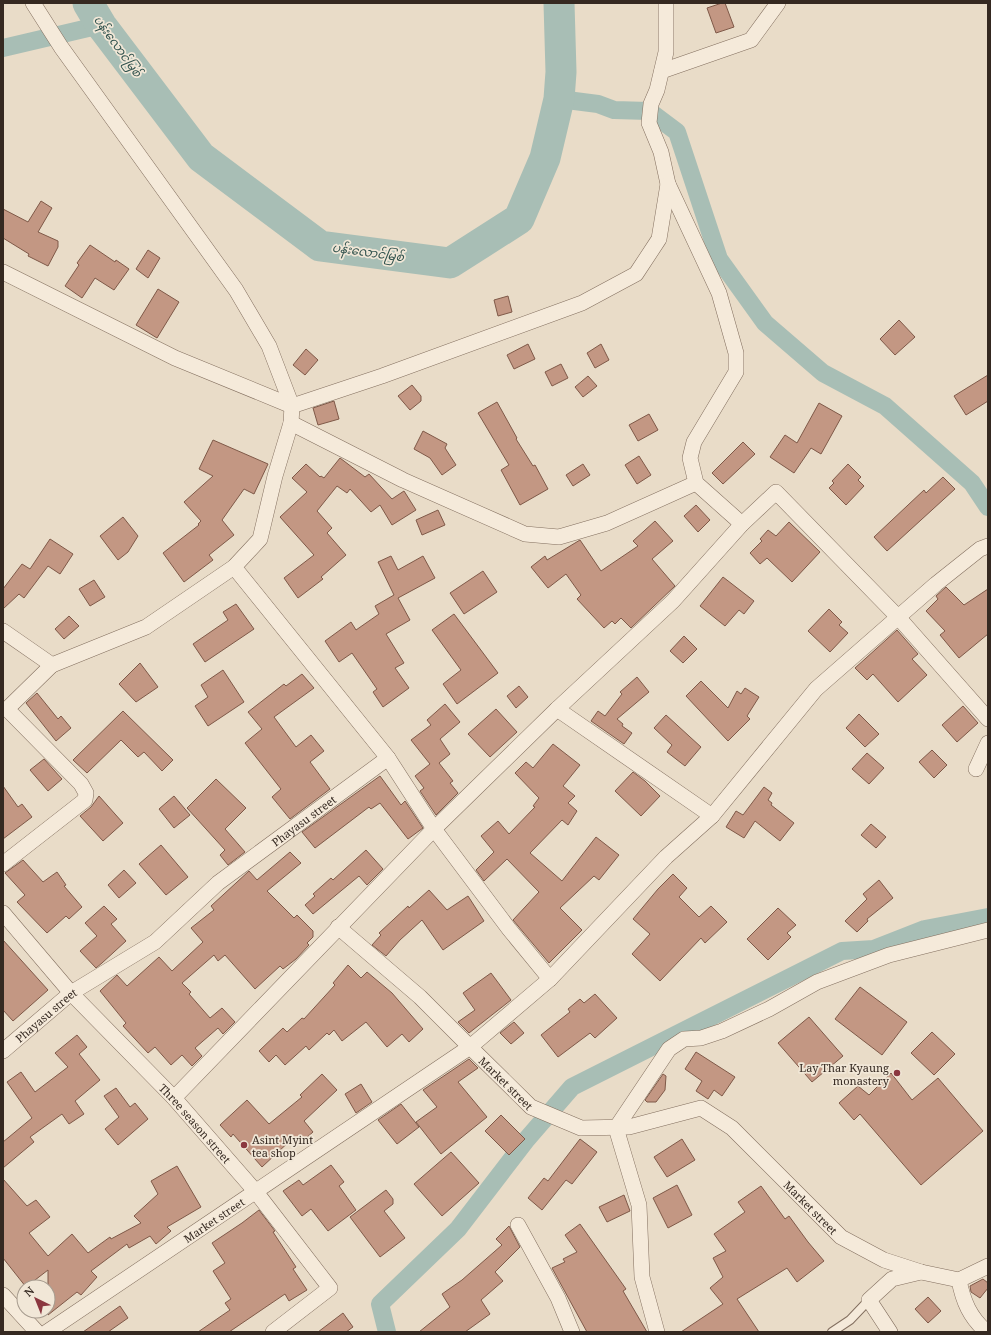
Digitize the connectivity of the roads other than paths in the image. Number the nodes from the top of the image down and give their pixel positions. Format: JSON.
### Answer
{"nodes":[{"id":1,"x":33,"y":3,"type":"edge"},
{"id":2,"x":666,"y":3,"type":"edge"},
{"id":3,"x":778,"y":3,"type":"edge"},
{"id":4,"x":662,"y":71,"type":"junction"},
{"id":5,"x":668,"y":184,"type":"junction"},
{"id":6,"x":3,"y":272,"type":"edge"},
{"id":7,"x":292,"y":406,"type":"junction"},
{"id":8,"x":291,"y":423,"type":"junction"},
{"id":9,"x":696,"y":483,"type":"junction"},
{"id":10,"x":742,"y":524,"type":"junction"},
{"id":11,"x":984,"y":548,"type":"edge"},
{"id":12,"x":234,"y":567,"type":"junction"},
{"id":13,"x":898,"y":617,"type":"junction"},
{"id":14,"x":3,"y":632,"type":"edge"},
{"id":15,"x":52,"y":666,"type":"junction"},
{"id":16,"x":557,"y":709,"type":"junction"},
{"id":17,"x":988,"y":719,"type":"edge"},
{"id":18,"x":988,"y":743,"type":"edge"},
{"id":19,"x":388,"y":758,"type":"junction"},
{"id":20,"x":976,"y":769,"type":"dead end"},
{"id":21,"x":712,"y":816,"type":"junction"},
{"id":22,"x":434,"y":829,"type":"junction"},
{"id":23,"x":3,"y":864,"type":"edge"},
{"id":24,"x":3,"y":913,"type":"edge"},
{"id":25,"x":338,"y":927,"type":"junction"},
{"id":26,"x":988,"y":930,"type":"edge"},
{"id":27,"x":550,"y":980,"type":"junction"},
{"id":28,"x":71,"y":993,"type":"junction"},
{"id":29,"x":470,"y":1048,"type":"junction"},
{"id":30,"x":3,"y":1051,"type":"edge"},
{"id":31,"x":174,"y":1098,"type":"junction"},
{"id":32,"x":616,"y":1128,"type":"junction"},
{"id":33,"x":256,"y":1192,"type":"junction"},
{"id":34,"x":518,"y":1225,"type":"dead end"},
{"id":35,"x":988,"y":1266,"type":"edge"},
{"id":36,"x":921,"y":1272,"type":"junction"},
{"id":37,"x":958,"y":1280,"type":"junction"},
{"id":38,"x":3,"y":1295,"type":"edge"},
{"id":39,"x":869,"y":1300,"type":"junction"},
{"id":40,"x":37,"y":1332,"type":"edge"},
{"id":41,"x":47,"y":1332,"type":"edge"},
{"id":42,"x":273,"y":1332,"type":"edge"},
{"id":43,"x":572,"y":1332,"type":"edge"},
{"id":44,"x":657,"y":1332,"type":"edge"},
{"id":45,"x":832,"y":1332,"type":"edge"},
{"id":46,"x":890,"y":1332,"type":"edge"},
{"id":47,"x":986,"y":1332,"type":"edge"}],
"edges":[{"from":1,"to":7,"type":"street"},
{"from":2,"to":4,"type":"street"},
{"from":3,"to":4,"type":"street"},
{"from":4,"to":5,"type":"street"},
{"from":5,"to":7,"type":"street"},
{"from":5,"to":9,"type":"street"},
{"from":6,"to":7,"type":"street"},
{"from":7,"to":8,"type":"street"},
{"from":8,"to":9,"type":"street"},
{"from":8,"to":12,"type":"street"},
{"from":9,"to":10,"type":"street"},
{"from":10,"to":13,"type":"street"},
{"from":10,"to":16,"type":"street"},
{"from":11,"to":13,"type":"street"},
{"from":12,"to":15,"type":"street"},
{"from":12,"to":19,"type":"street"},
{"from":13,"to":17,"type":"street"},
{"from":13,"to":21,"type":"street"},
{"from":14,"to":15,"type":"street"},
{"from":15,"to":23,"type":"street"},
{"from":16,"to":21,"type":"street"},
{"from":16,"to":22,"type":"street"},
{"from":18,"to":20,"type":"street"},
{"from":19,"to":22,"type":"street"},
{"from":19,"to":28,"type":"street","name":"Phayasu street"},
{"from":21,"to":27,"type":"street"},
{"from":22,"to":25,"type":"street"},
{"from":22,"to":27,"type":"street"},
{"from":24,"to":28,"type":"street","name":"Three season street"},
{"from":25,"to":29,"type":"street"},
{"from":25,"to":31,"type":"street"},
{"from":26,"to":32,"type":"street"},
{"from":27,"to":29,"type":"street"},
{"from":28,"to":30,"type":"street","name":"Phayasu street"},
{"from":28,"to":31,"type":"street","name":"Three season street"},
{"from":29,"to":32,"type":"street","name":"Market street"},
{"from":29,"to":33,"type":"street","name":"Market street"},
{"from":31,"to":33,"type":"street","name":"Three season street"},
{"from":32,"to":36,"type":"street","name":"Market street"},
{"from":32,"to":44,"type":"street"},
{"from":33,"to":41,"type":"street","name":"Market street"},
{"from":33,"to":42,"type":"street","name":"Three season street"},
{"from":34,"to":43,"type":"street"},
{"from":35,"to":37,"type":"street"},
{"from":36,"to":37,"type":"street","name":"Market street"},
{"from":36,"to":39,"type":"street"},
{"from":37,"to":47,"type":"street"},
{"from":38,"to":40,"type":"street"},
{"from":39,"to":45,"type":"lane"},
{"from":39,"to":46,"type":"street"}]}
